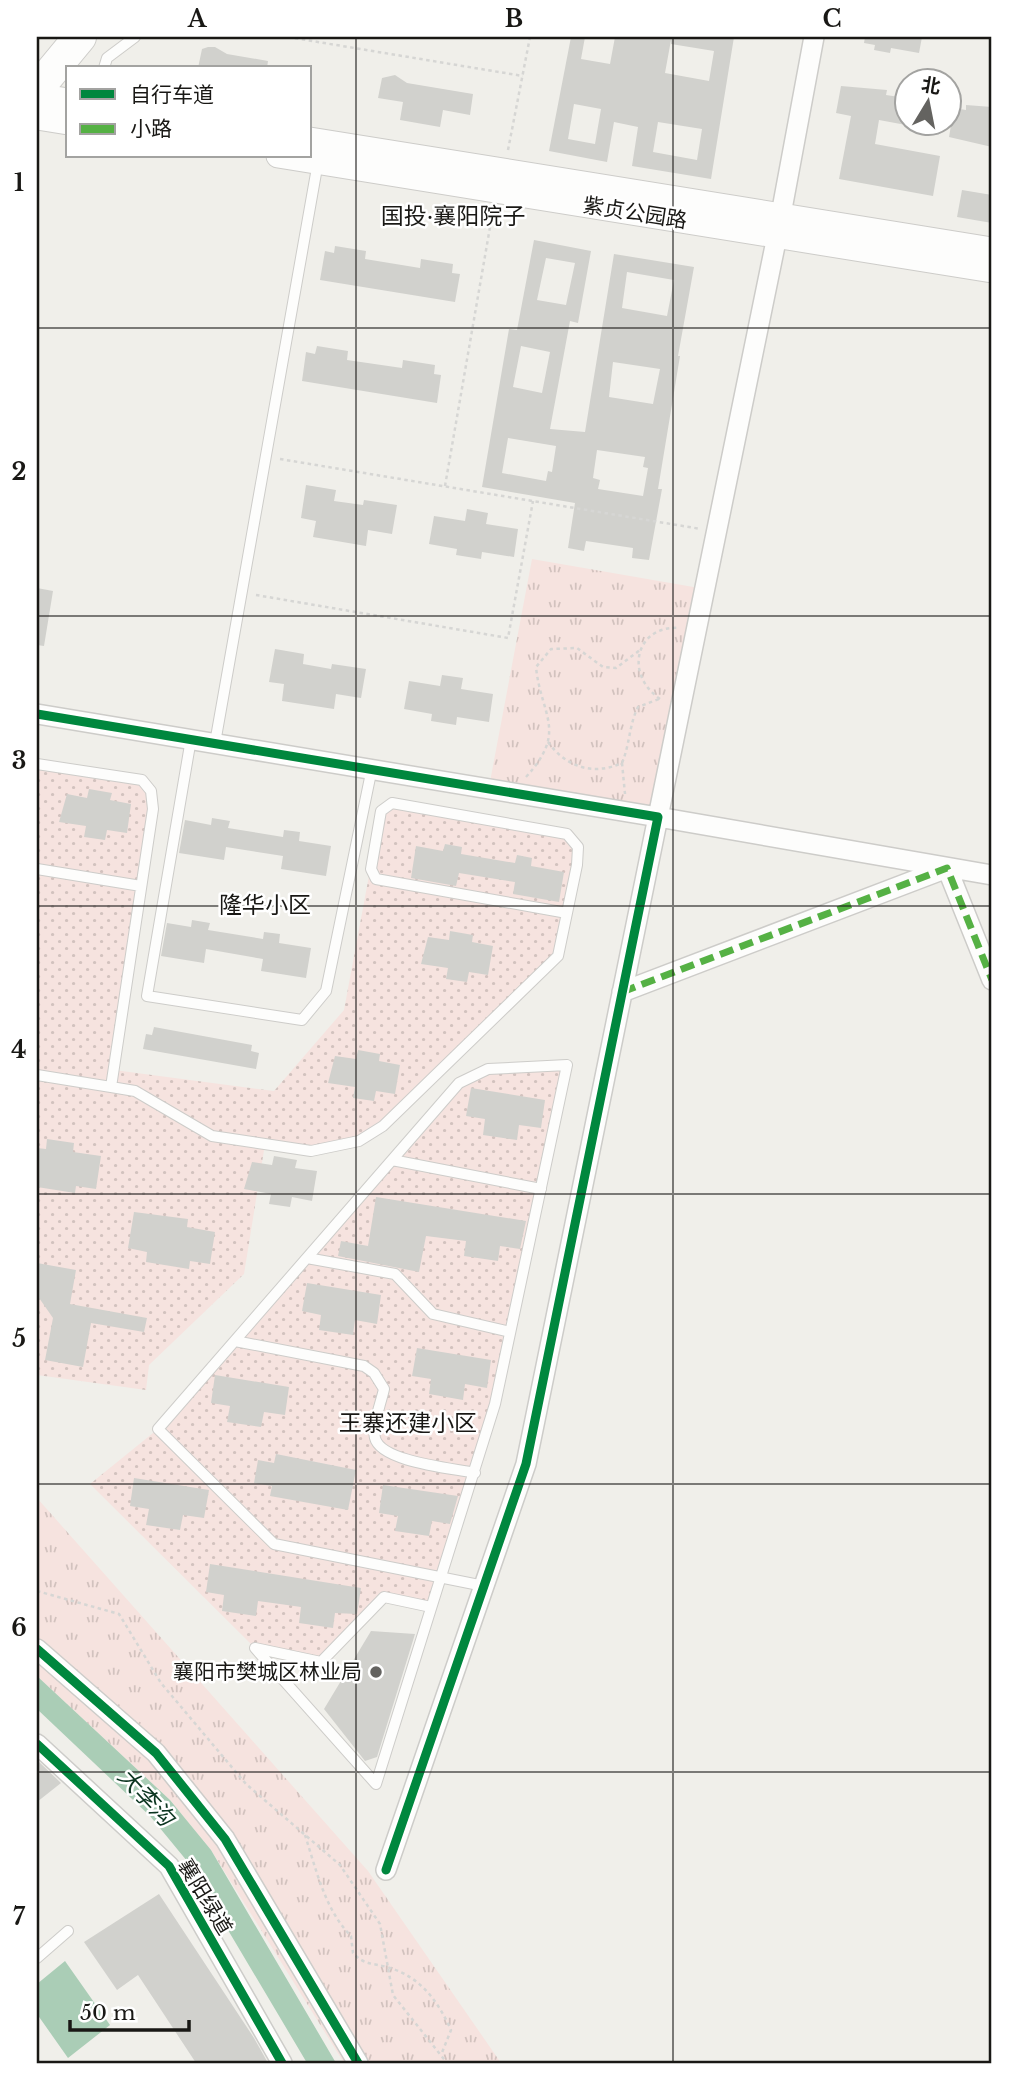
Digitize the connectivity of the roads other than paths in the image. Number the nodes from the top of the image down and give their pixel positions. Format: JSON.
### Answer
{"nodes":[{"id":1,"x":80,"y":37,"type":"edge"},
{"id":2,"x":135,"y":37,"type":"edge"},
{"id":3,"x":814,"y":37,"type":"edge"},
{"id":4,"x":105,"y":66,"type":"edge"},
{"id":5,"x":37,"y":89,"type":"edge"},
{"id":6,"x":37,"y":96,"type":"edge"},
{"id":7,"x":66,"y":100,"type":"edge"},
{"id":8,"x":37,"y":118,"type":"edge"},
{"id":9,"x":66,"y":123,"type":"edge"},
{"id":10,"x":312,"y":139,"type":"edge"},
{"id":11,"x":291,"y":158,"type":"edge"},
{"id":12,"x":318,"y":162,"type":"junction"},
{"id":13,"x":500,"y":181,"type":"junction"},
{"id":14,"x":779,"y":226,"type":"junction"},
{"id":15,"x":992,"y":249,"type":"edge"},
{"id":16,"x":992,"y":271,"type":"edge"},
{"id":17,"x":37,"y":714,"type":"edge"},
{"id":18,"x":191,"y":739,"type":"junction"},
{"id":19,"x":215,"y":743,"type":"junction"},
{"id":20,"x":37,"y":764,"type":"edge"},
{"id":21,"x":372,"y":768,"type":"junction"},
{"id":22,"x":658,"y":817,"type":"junction"},
{"id":23,"x":947,"y":868,"type":"junction"},
{"id":24,"x":37,"y":869,"type":"edge"},
{"id":25,"x":992,"y":875,"type":"edge"},
{"id":26,"x":142,"y":886,"type":"junction"},
{"id":27,"x":567,"y":914,"type":"junction"},
{"id":28,"x":992,"y":980,"type":"edge"},
{"id":29,"x":622,"y":992,"type":"junction"},
{"id":30,"x":37,"y":1075,"type":"edge"},
{"id":31,"x":111,"y":1087,"type":"junction"},
{"id":32,"x":392,"y":1160,"type":"junction"},
{"id":33,"x":541,"y":1189,"type":"junction"},
{"id":34,"x":307,"y":1258,"type":"junction"},
{"id":35,"x":510,"y":1332,"type":"junction"},
{"id":36,"x":235,"y":1341,"type":"junction"},
{"id":37,"x":475,"y":1473,"type":"junction"},
{"id":38,"x":440,"y":1578,"type":"junction"},
{"id":39,"x":485,"y":1587,"type":"junction"},
{"id":40,"x":431,"y":1607,"type":"junction"},
{"id":41,"x":37,"y":1649,"type":"edge"},
{"id":42,"x":37,"y":1744,"type":"edge"},
{"id":43,"x":386,"y":1870,"type":"dead end"},
{"id":44,"x":68,"y":1931,"type":"dead end"},
{"id":45,"x":37,"y":1958,"type":"edge"},
{"id":46,"x":282,"y":2063,"type":"edge"},
{"id":47,"x":358,"y":2063,"type":"edge"}],
"edges":[{"from":1,"to":5,"type":"highway"},
{"from":2,"to":4,"type":"lane"},
{"from":3,"to":14,"type":"street"},
{"from":6,"to":7,"type":"street"},
{"from":8,"to":9,"type":"street"},
{"from":10,"to":13,"type":"street","name":"紫贞公园路"},
{"from":11,"to":12,"type":"street","name":"紫贞公园路"},
{"from":12,"to":13,"type":"street","name":"紫贞公园路"},
{"from":12,"to":19,"type":"lane"},
{"from":13,"to":14,"type":"street","name":"紫贞公园路"},
{"from":14,"to":15,"type":"street","name":"紫贞公园路"},
{"from":14,"to":16,"type":"street","name":"紫贞公园路"},
{"from":14,"to":22,"type":"street"},
{"from":17,"to":18,"type":"street"},
{"from":18,"to":19,"type":"street"},
{"from":18,"to":21,"type":"lane"},
{"from":19,"to":21,"type":"street"},
{"from":20,"to":26,"type":"lane"},
{"from":21,"to":22,"type":"street"},
{"from":22,"to":23,"type":"street"},
{"from":22,"to":29,"type":"street"},
{"from":23,"to":25,"type":"street"},
{"from":23,"to":28,"type":"street"},
{"from":23,"to":29,"type":"street"},
{"from":24,"to":26,"type":"lane"},
{"from":26,"to":31,"type":"lane"},
{"from":27,"to":27,"type":"lane"},
{"from":27,"to":31,"type":"lane"},
{"from":29,"to":39,"type":"street"},
{"from":30,"to":31,"type":"lane"},
{"from":32,"to":33,"type":"lane"},
{"from":32,"to":33,"type":"lane"},
{"from":32,"to":34,"type":"lane"},
{"from":33,"to":35,"type":"lane"},
{"from":34,"to":35,"type":"lane"},
{"from":34,"to":36,"type":"lane"},
{"from":35,"to":37,"type":"lane"},
{"from":36,"to":37,"type":"lane"},
{"from":36,"to":38,"type":"lane"},
{"from":37,"to":38,"type":"lane"},
{"from":38,"to":39,"type":"lane"},
{"from":38,"to":40,"type":"lane"},
{"from":39,"to":43,"type":"street"},
{"from":40,"to":40,"type":"lane"},
{"from":41,"to":47,"type":"street"},
{"from":42,"to":46,"type":"street","name":"襄阳绿道"},
{"from":44,"to":45,"type":"lane"}]}
